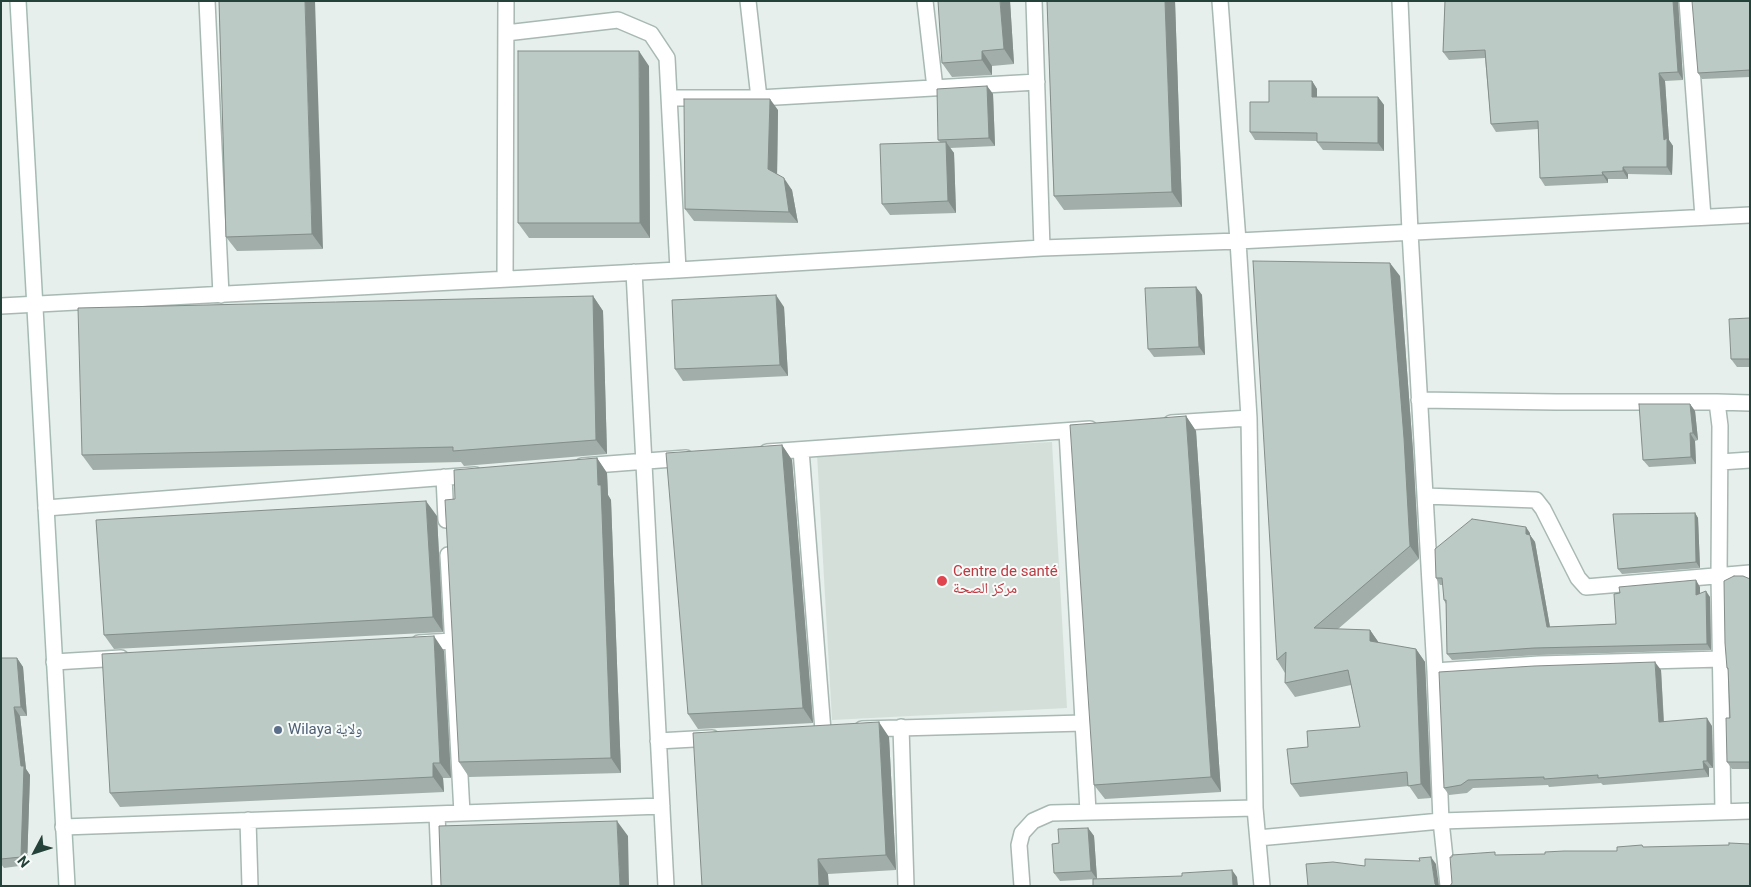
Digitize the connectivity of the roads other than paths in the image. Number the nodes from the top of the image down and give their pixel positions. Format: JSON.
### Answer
{"nodes":[{"id":1,"x":18,"y":1,"type":"edge"},
{"id":2,"x":207,"y":1,"type":"edge"},
{"id":3,"x":506,"y":1,"type":"edge"},
{"id":4,"x":748,"y":1,"type":"edge"},
{"id":5,"x":925,"y":1,"type":"edge"},
{"id":6,"x":1034,"y":1,"type":"edge"},
{"id":7,"x":1220,"y":1,"type":"edge"},
{"id":8,"x":1400,"y":1,"type":"edge"},
{"id":9,"x":1687,"y":1,"type":"edge"},
{"id":10,"x":506,"y":33,"type":"junction"},
{"id":11,"x":1038,"y":82,"type":"junction"},
{"id":12,"x":935,"y":88,"type":"junction"},
{"id":13,"x":669,"y":98,"type":"junction"},
{"id":14,"x":759,"y":98,"type":"junction"},
{"id":15,"x":1750,"y":215,"type":"edge"},
{"id":16,"x":1703,"y":218,"type":"junction"},
{"id":17,"x":1410,"y":232,"type":"junction"},
{"id":18,"x":1238,"y":241,"type":"junction"},
{"id":19,"x":1042,"y":248,"type":"junction"},
{"id":20,"x":678,"y":270,"type":"junction"},
{"id":21,"x":634,"y":272,"type":"junction"},
{"id":22,"x":506,"y":279,"type":"junction"},
{"id":23,"x":221,"y":295,"type":"junction"},
{"id":24,"x":34,"y":305,"type":"junction"},
{"id":25,"x":1,"y":306,"type":"edge"},
{"id":26,"x":1419,"y":400,"type":"junction"},
{"id":27,"x":1716,"y":402,"type":"junction"},
{"id":28,"x":1750,"y":403,"type":"edge"},
{"id":29,"x":1249,"y":418,"type":"junction"},
{"id":30,"x":1153,"y":425,"type":"edge"},
{"id":31,"x":1105,"y":428,"type":"edge"},
{"id":32,"x":1067,"y":431,"type":"junction"},
{"id":33,"x":802,"y":450,"type":"junction"},
{"id":34,"x":752,"y":454,"type":"edge"},
{"id":35,"x":703,"y":457,"type":"edge"},
{"id":36,"x":1750,"y":460,"type":"edge"},
{"id":37,"x":643,"y":461,"type":"junction"},
{"id":38,"x":1720,"y":462,"type":"junction"},
{"id":39,"x":564,"y":468,"type":"edge"},
{"id":40,"x":494,"y":473,"type":"edge"},
{"id":41,"x":444,"y":477,"type":"junction"},
{"id":42,"x":1425,"y":496,"type":"junction"},
{"id":43,"x":46,"y":508,"type":"junction"},
{"id":44,"x":1750,"y":573,"type":"edge"},
{"id":45,"x":1719,"y":576,"type":"junction"},
{"id":46,"x":452,"y":641,"type":"junction"},
{"id":47,"x":403,"y":644,"type":"edge"},
{"id":48,"x":134,"y":658,"type":"edge"},
{"id":49,"x":1721,"y":658,"type":"junction"},
{"id":50,"x":54,"y":662,"type":"junction"},
{"id":51,"x":1435,"y":671,"type":"junction"},
{"id":52,"x":1083,"y":723,"type":"junction"},
{"id":53,"x":901,"y":727,"type":"junction"},
{"id":54,"x":852,"y":730,"type":"edge"},
{"id":55,"x":823,"y":731,"type":"edge"},
{"id":56,"x":726,"y":737,"type":"edge"},
{"id":57,"x":658,"y":741,"type":"junction"},
{"id":58,"x":662,"y":806,"type":"junction"},
{"id":59,"x":1255,"y":808,"type":"junction"},
{"id":60,"x":1750,"y":811,"type":"edge"},
{"id":61,"x":1088,"y":812,"type":"junction"},
{"id":62,"x":1723,"y":812,"type":"junction"},
{"id":63,"x":462,"y":813,"type":"junction"},
{"id":64,"x":437,"y":814,"type":"junction"},
{"id":65,"x":248,"y":820,"type":"junction"},
{"id":66,"x":1441,"y":821,"type":"junction"},
{"id":67,"x":63,"y":827,"type":"junction"},
{"id":68,"x":1258,"y":838,"type":"junction"},
{"id":69,"x":66,"y":886,"type":"edge"},
{"id":70,"x":250,"y":886,"type":"edge"},
{"id":71,"x":440,"y":886,"type":"edge"},
{"id":72,"x":666,"y":886,"type":"edge"},
{"id":73,"x":906,"y":886,"type":"edge"},
{"id":74,"x":1022,"y":886,"type":"edge"},
{"id":75,"x":1262,"y":886,"type":"edge"},
{"id":76,"x":1448,"y":886,"type":"edge"}],
"edges":[{"from":1,"to":24,"type":"street"},
{"from":2,"to":23,"type":"street"},
{"from":3,"to":10,"type":"street"},
{"from":4,"to":14,"type":"street"},
{"from":5,"to":12,"type":"street"},
{"from":6,"to":11,"type":"street"},
{"from":7,"to":18,"type":"street"},
{"from":8,"to":17,"type":"street"},
{"from":9,"to":16,"type":"street"},
{"from":10,"to":13,"type":"street"},
{"from":10,"to":22,"type":"street"},
{"from":11,"to":12,"type":"street"},
{"from":11,"to":19,"type":"street"},
{"from":12,"to":14,"type":"street"},
{"from":13,"to":14,"type":"street"},
{"from":13,"to":20,"type":"street"},
{"from":15,"to":16,"type":"street"},
{"from":16,"to":17,"type":"street"},
{"from":17,"to":18,"type":"street"},
{"from":17,"to":26,"type":"street"},
{"from":18,"to":19,"type":"street"},
{"from":18,"to":29,"type":"street"},
{"from":19,"to":20,"type":"street"},
{"from":20,"to":21,"type":"street"},
{"from":21,"to":22,"type":"street"},
{"from":21,"to":37,"type":"street"},
{"from":22,"to":23,"type":"street"},
{"from":23,"to":24,"type":"street"},
{"from":24,"to":25,"type":"street"},
{"from":24,"to":43,"type":"street"},
{"from":26,"to":27,"type":"street"},
{"from":26,"to":42,"type":"street"},
{"from":27,"to":28,"type":"street"},
{"from":27,"to":38,"type":"street"},
{"from":29,"to":30,"type":"street"},
{"from":29,"to":59,"type":"street"},
{"from":31,"to":32,"type":"street"},
{"from":32,"to":33,"type":"street"},
{"from":32,"to":52,"type":"street"},
{"from":33,"to":34,"type":"street"},
{"from":33,"to":55,"type":"street"},
{"from":35,"to":37,"type":"street"},
{"from":36,"to":38,"type":"street"},
{"from":37,"to":39,"type":"street"},
{"from":37,"to":57,"type":"street"},
{"from":38,"to":45,"type":"street"},
{"from":40,"to":41,"type":"street"},
{"from":41,"to":43,"type":"street"},
{"from":41,"to":46,"type":"street"},
{"from":42,"to":45,"type":"street"},
{"from":42,"to":51,"type":"street"},
{"from":43,"to":50,"type":"street"},
{"from":44,"to":45,"type":"street"},
{"from":45,"to":49,"type":"street"},
{"from":46,"to":47,"type":"street"},
{"from":46,"to":63,"type":"street"},
{"from":48,"to":50,"type":"street"},
{"from":49,"to":51,"type":"street"},
{"from":49,"to":62,"type":"street"},
{"from":50,"to":67,"type":"street"},
{"from":51,"to":66,"type":"street"},
{"from":52,"to":53,"type":"street"},
{"from":52,"to":61,"type":"street"},
{"from":53,"to":54,"type":"street"},
{"from":53,"to":73,"type":"street"},
{"from":56,"to":57,"type":"street"},
{"from":57,"to":58,"type":"street"},
{"from":58,"to":63,"type":"street"},
{"from":58,"to":72,"type":"street"},
{"from":59,"to":61,"type":"street"},
{"from":59,"to":68,"type":"street"},
{"from":60,"to":62,"type":"street"},
{"from":61,"to":74,"type":"street"},
{"from":62,"to":66,"type":"street"},
{"from":63,"to":64,"type":"street"},
{"from":64,"to":65,"type":"street"},
{"from":64,"to":71,"type":"street"},
{"from":65,"to":67,"type":"street"},
{"from":65,"to":70,"type":"street"},
{"from":66,"to":68,"type":"street"},
{"from":66,"to":76,"type":"street"},
{"from":67,"to":69,"type":"street"},
{"from":68,"to":75,"type":"street"}]}
